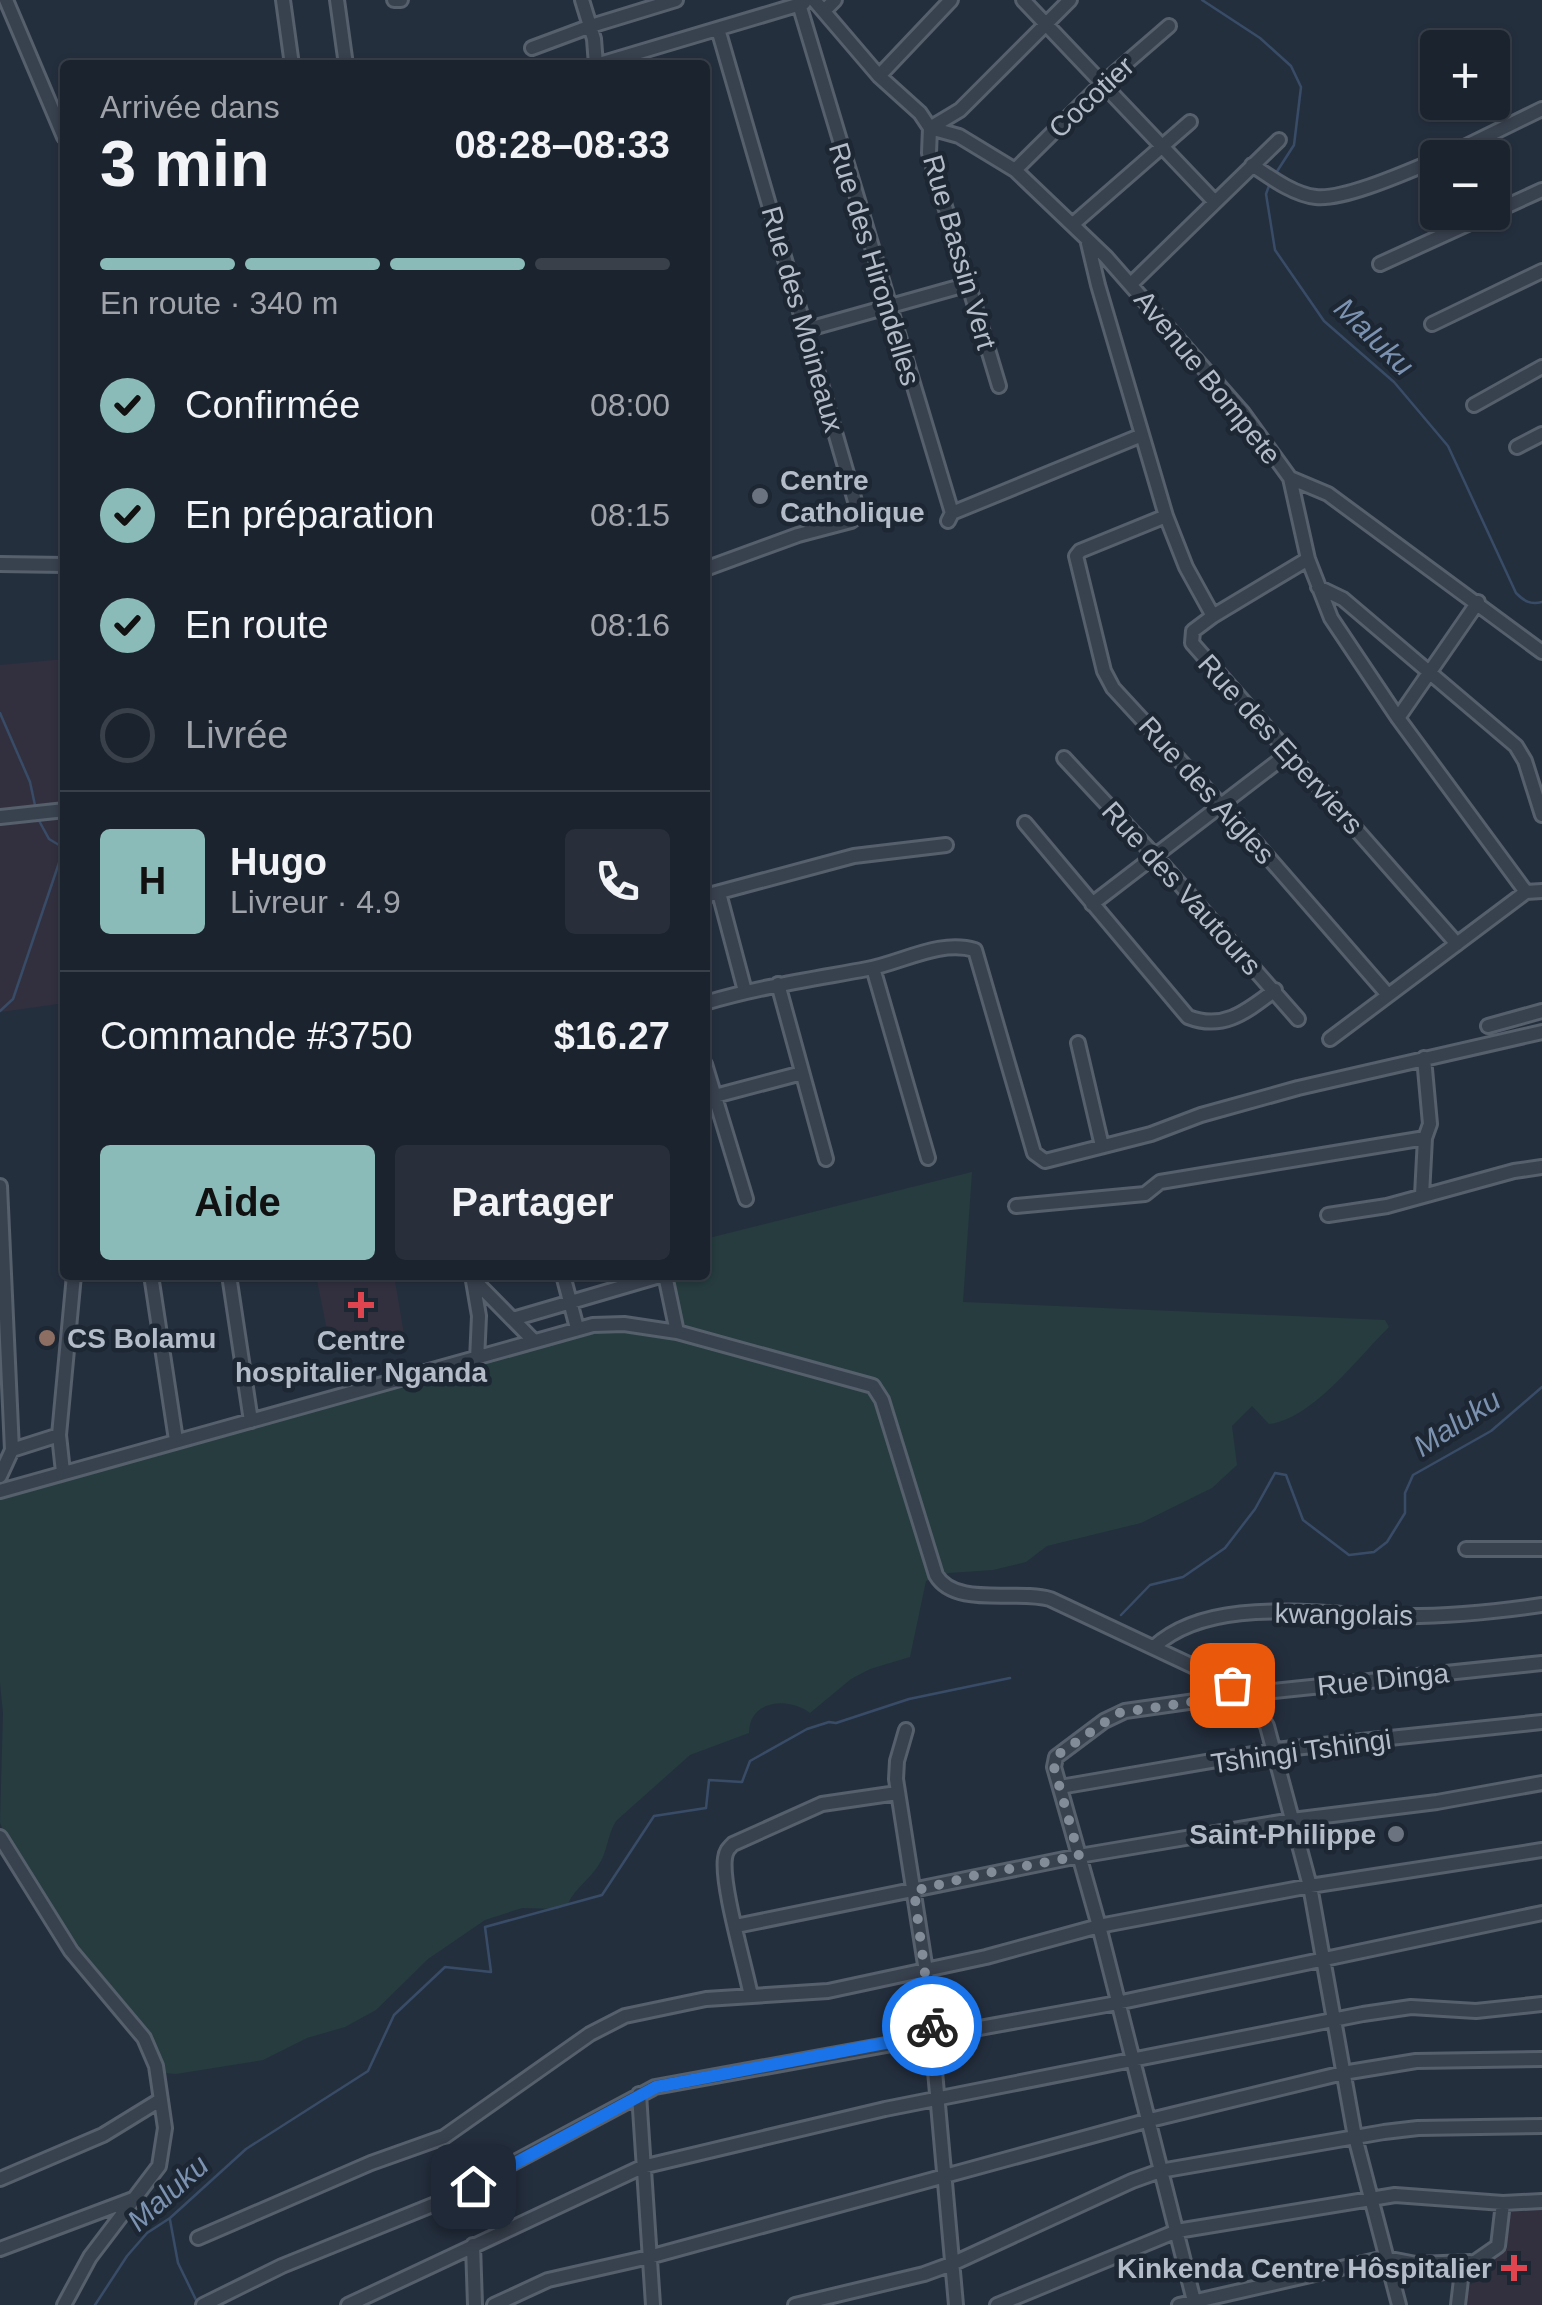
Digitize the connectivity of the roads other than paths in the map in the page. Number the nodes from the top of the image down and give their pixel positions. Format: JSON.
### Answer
{"nodes":[{"id":1,"x":6,"y":0,"type":"edge"},
{"id":2,"x":283,"y":0,"type":"edge"},
{"id":3,"x":337,"y":0,"type":"edge"},
{"id":4,"x":582,"y":0,"type":"edge"},
{"id":5,"x":676,"y":0,"type":"edge"},
{"id":6,"x":835,"y":0,"type":"edge"},
{"id":7,"x":951,"y":0,"type":"edge"},
{"id":8,"x":1023,"y":0,"type":"edge"},
{"id":9,"x":1070,"y":0,"type":"edge"},
{"id":10,"x":808,"y":1,"type":"edge"},
{"id":11,"x":824,"y":11,"type":"junction"},
{"id":12,"x":1048,"y":24,"type":"junction"},
{"id":13,"x":590,"y":26,"type":"junction"},
{"id":14,"x":1169,"y":26,"type":"dead end"},
{"id":15,"x":718,"y":30,"type":"junction"},
{"id":16,"x":532,"y":48,"type":"dead end"},
{"id":17,"x":644,"y":59,"type":"edge"},
{"id":18,"x":291,"y":60,"type":"edge"},
{"id":19,"x":345,"y":60,"type":"edge"},
{"id":20,"x":595,"y":60,"type":"edge"},
{"id":21,"x":880,"y":76,"type":"junction"},
{"id":22,"x":1102,"y":84,"type":"junction"},
{"id":23,"x":1542,"y":110,"type":"edge"},
{"id":24,"x":1190,"y":122,"type":"dead end"},
{"id":25,"x":60,"y":128,"type":"edge"},
{"id":26,"x":930,"y":128,"type":"junction"},
{"id":27,"x":1279,"y":140,"type":"dead end"},
{"id":28,"x":1478,"y":140,"type":"edge"},
{"id":29,"x":1160,"y":145,"type":"junction"},
{"id":30,"x":1252,"y":165,"type":"junction"},
{"id":31,"x":1420,"y":167,"type":"edge"},
{"id":32,"x":1014,"y":170,"type":"junction"},
{"id":33,"x":1542,"y":190,"type":"edge"},
{"id":34,"x":1214,"y":201,"type":"junction"},
{"id":35,"x":1073,"y":224,"type":"junction"},
{"id":36,"x":1088,"y":243,"type":"junction"},
{"id":37,"x":1380,"y":264,"type":"dead end"},
{"id":38,"x":1542,"y":271,"type":"edge"},
{"id":39,"x":968,"y":284,"type":"junction"},
{"id":40,"x":1131,"y":284,"type":"junction"},
{"id":41,"x":888,"y":307,"type":"junction"},
{"id":42,"x":1432,"y":324,"type":"dead end"},
{"id":43,"x":806,"y":330,"type":"junction"},
{"id":44,"x":1542,"y":367,"type":"edge"},
{"id":45,"x":999,"y":386,"type":"dead end"},
{"id":46,"x":1474,"y":405,"type":"dead end"},
{"id":47,"x":1542,"y":434,"type":"edge"},
{"id":48,"x":1142,"y":435,"type":"junction"},
{"id":49,"x":1517,"y":447,"type":"dead end"},
{"id":50,"x":1290,"y":478,"type":"junction"},
{"id":51,"x":1166,"y":516,"type":"junction"},
{"id":52,"x":1308,"y":558,"type":"junction"},
{"id":53,"x":0,"y":564,"type":"edge"},
{"id":54,"x":60,"y":565,"type":"edge"},
{"id":55,"x":710,"y":567,"type":"edge"},
{"id":56,"x":1318,"y":587,"type":"junction"},
{"id":57,"x":1478,"y":602,"type":"junction"},
{"id":58,"x":1213,"y":616,"type":"junction"},
{"id":59,"x":1542,"y":652,"type":"edge"},
{"id":60,"x":1428,"y":674,"type":"junction"},
{"id":61,"x":1398,"y":718,"type":"junction"},
{"id":62,"x":1289,"y":753,"type":"junction"},
{"id":63,"x":1064,"y":758,"type":"dead end"},
{"id":64,"x":1222,"y":806,"type":"junction"},
{"id":65,"x":60,"y":811,"type":"edge"},
{"id":66,"x":1542,"y":815,"type":"edge"},
{"id":67,"x":0,"y":817,"type":"edge"},
{"id":68,"x":1025,"y":824,"type":"dead end"},
{"id":69,"x":946,"y":845,"type":"dead end"},
{"id":70,"x":1156,"y":857,"type":"junction"},
{"id":71,"x":1542,"y":891,"type":"edge"},
{"id":72,"x":1526,"y":892,"type":"junction"},
{"id":73,"x":712,"y":894,"type":"edge"},
{"id":74,"x":1092,"y":904,"type":"junction"},
{"id":75,"x":1457,"y":944,"type":"junction"},
{"id":76,"x":873,"y":968,"type":"junction"},
{"id":77,"x":778,"y":984,"type":"junction"},
{"id":78,"x":1275,"y":990,"type":"junction"},
{"id":79,"x":745,"y":991,"type":"junction"},
{"id":80,"x":1388,"y":995,"type":"junction"},
{"id":81,"x":710,"y":1002,"type":"edge"},
{"id":82,"x":1542,"y":1011,"type":"edge"},
{"id":83,"x":1298,"y":1019,"type":"dead end"},
{"id":84,"x":1488,"y":1026,"type":"dead end"},
{"id":85,"x":1542,"y":1032,"type":"edge"},
{"id":86,"x":1330,"y":1039,"type":"dead end"},
{"id":87,"x":1078,"y":1043,"type":"dead end"},
{"id":88,"x":1424,"y":1058,"type":"junction"},
{"id":89,"x":802,"y":1074,"type":"junction"},
{"id":90,"x":710,"y":1080,"type":"edge"},
{"id":91,"x":715,"y":1096,"type":"junction"},
{"id":92,"x":1425,"y":1138,"type":"junction"},
{"id":93,"x":1102,"y":1146,"type":"junction"},
{"id":94,"x":928,"y":1158,"type":"dead end"},
{"id":95,"x":826,"y":1160,"type":"dead end"},
{"id":96,"x":1542,"y":1167,"type":"edge"},
{"id":97,"x":0,"y":1186,"type":"edge"},
{"id":98,"x":1422,"y":1195,"type":"junction"},
{"id":99,"x":746,"y":1198,"type":"dead end"},
{"id":100,"x":1016,"y":1206,"type":"dead end"},
{"id":101,"x":1328,"y":1215,"type":"dead end"},
{"id":102,"x":74,"y":1280,"type":"edge"},
{"id":103,"x":152,"y":1280,"type":"edge"},
{"id":104,"x":230,"y":1280,"type":"edge"},
{"id":105,"x":474,"y":1280,"type":"edge"},
{"id":106,"x":476,"y":1280,"type":"edge"},
{"id":107,"x":564,"y":1280,"type":"edge"},
{"id":108,"x":647,"y":1280,"type":"edge"},
{"id":109,"x":665,"y":1280,"type":"edge"},
{"id":110,"x":570,"y":1303,"type":"junction"},
{"id":111,"x":513,"y":1319,"type":"junction"},
{"id":112,"x":577,"y":1328,"type":"junction"},
{"id":113,"x":677,"y":1332,"type":"junction"},
{"id":114,"x":534,"y":1342,"type":"junction"},
{"id":115,"x":477,"y":1360,"type":"junction"},
{"id":116,"x":251,"y":1421,"type":"junction"},
{"id":117,"x":59,"y":1436,"type":"junction"},
{"id":118,"x":176,"y":1440,"type":"junction"},
{"id":119,"x":12,"y":1450,"type":"junction"},
{"id":120,"x":1,"y":1472,"type":"edge"},
{"id":121,"x":63,"y":1472,"type":"junction"},
{"id":122,"x":0,"y":1491,"type":"edge"},
{"id":123,"x":1466,"y":1549,"type":"dead end"},
{"id":124,"x":1542,"y":1549,"type":"edge"},
{"id":125,"x":1542,"y":1605,"type":"edge"},
{"id":126,"x":1154,"y":1648,"type":"junction"},
{"id":127,"x":1542,"y":1663,"type":"edge"},
{"id":128,"x":1245,"y":1694,"type":"junction"},
{"id":129,"x":1542,"y":1722,"type":"edge"},
{"id":130,"x":906,"y":1730,"type":"dead end"},
{"id":131,"x":1276,"y":1750,"type":"junction"},
{"id":132,"x":1542,"y":1783,"type":"edge"},
{"id":133,"x":1060,"y":1787,"type":"junction"},
{"id":134,"x":897,"y":1794,"type":"junction"},
{"id":135,"x":1292,"y":1820,"type":"junction"},
{"id":136,"x":0,"y":1837,"type":"edge"},
{"id":137,"x":1542,"y":1850,"type":"edge"},
{"id":138,"x":1079,"y":1856,"type":"junction"},
{"id":139,"x":1310,"y":1886,"type":"junction"},
{"id":140,"x":914,"y":1891,"type":"junction"},
{"id":141,"x":1542,"y":1914,"type":"edge"},
{"id":142,"x":736,"y":1926,"type":"junction"},
{"id":143,"x":1099,"y":1926,"type":"junction"},
{"id":144,"x":1324,"y":1958,"type":"junction"},
{"id":145,"x":926,"y":1970,"type":"junction"},
{"id":146,"x":751,"y":1996,"type":"junction"},
{"id":147,"x":1117,"y":2003,"type":"junction"},
{"id":148,"x":1542,"y":2004,"type":"edge"},
{"id":149,"x":1335,"y":2020,"type":"junction"},
{"id":150,"x":932,"y":2034,"type":"junction"},
{"id":151,"x":1132,"y":2059,"type":"junction"},
{"id":152,"x":1542,"y":2059,"type":"edge"},
{"id":153,"x":1343,"y":2073,"type":"junction"},
{"id":154,"x":639,"y":2094,"type":"junction"},
{"id":155,"x":160,"y":2100,"type":"junction"},
{"id":156,"x":937,"y":2100,"type":"junction"},
{"id":157,"x":1146,"y":2121,"type":"junction"},
{"id":158,"x":1542,"y":2126,"type":"edge"},
{"id":159,"x":1355,"y":2137,"type":"junction"},
{"id":160,"x":642,"y":2167,"type":"junction"},
{"id":161,"x":1160,"y":2171,"type":"junction"},
{"id":162,"x":944,"y":2178,"type":"junction"},
{"id":163,"x":0,"y":2179,"type":"edge"},
{"id":164,"x":133,"y":2198,"type":"junction"},
{"id":165,"x":1371,"y":2201,"type":"junction"},
{"id":166,"x":1542,"y":2201,"type":"edge"},
{"id":167,"x":1504,"y":2204,"type":"junction"},
{"id":168,"x":1177,"y":2231,"type":"junction"},
{"id":169,"x":198,"y":2238,"type":"dead end"},
{"id":170,"x":473,"y":2246,"type":"junction"},
{"id":171,"x":0,"y":2249,"type":"edge"},
{"id":172,"x":649,"y":2257,"type":"junction"},
{"id":173,"x":1385,"y":2258,"type":"junction"},
{"id":174,"x":1470,"y":2262,"type":"junction"},
{"id":175,"x":954,"y":2263,"type":"junction"},
{"id":176,"x":1195,"y":2303,"type":"edge"},
{"id":177,"x":64,"y":2305,"type":"edge"},
{"id":178,"x":203,"y":2305,"type":"edge"},
{"id":179,"x":348,"y":2305,"type":"edge"},
{"id":180,"x":475,"y":2305,"type":"edge"},
{"id":181,"x":494,"y":2305,"type":"edge"},
{"id":182,"x":653,"y":2305,"type":"edge"},
{"id":183,"x":795,"y":2305,"type":"edge"},
{"id":184,"x":956,"y":2305,"type":"edge"},
{"id":185,"x":997,"y":2305,"type":"edge"},
{"id":186,"x":1179,"y":2305,"type":"edge"},
{"id":187,"x":1399,"y":2305,"type":"edge"},
{"id":188,"x":1458,"y":2305,"type":"edge"}],
"edges":[{"from":1,"to":25,"type":"street"},
{"from":2,"to":18,"type":"street"},
{"from":3,"to":19,"type":"street"},
{"from":4,"to":13,"type":"street"},
{"from":5,"to":13,"type":"street"},
{"from":6,"to":11,"type":"street"},
{"from":7,"to":21,"type":"street"},
{"from":8,"to":12,"type":"street"},
{"from":9,"to":12,"type":"street","name":"Rue Bassin Vert"},
{"from":10,"to":11,"type":"street","name":"Avenue Bompete"},
{"from":10,"to":15,"type":"street"},
{"from":10,"to":41,"type":"street","name":"Rue des Hirondelles"},
{"from":11,"to":21,"type":"street","name":"Avenue Bompete"},
{"from":12,"to":22,"type":"street"},
{"from":12,"to":26,"type":"street","name":"Rue Bassin Vert"},
{"from":13,"to":16,"type":"street"},
{"from":13,"to":20,"type":"street"},
{"from":14,"to":22,"type":"street","name":"Cocotier"},
{"from":15,"to":17,"type":"street"},
{"from":15,"to":43,"type":"street","name":"Rue des Moineaux"},
{"from":21,"to":26,"type":"street","name":"Avenue Bompete"},
{"from":22,"to":29,"type":"street"},
{"from":22,"to":32,"type":"street","name":"Cocotier"},
{"from":23,"to":28,"type":"street"},
{"from":24,"to":29,"type":"street"},
{"from":26,"to":32,"type":"street","name":"Avenue Bompete"},
{"from":26,"to":39,"type":"street","name":"Rue Bassin Vert"},
{"from":27,"to":30,"type":"street"},
{"from":29,"to":34,"type":"street"},
{"from":29,"to":35,"type":"street"},
{"from":30,"to":31,"type":"street"},
{"from":30,"to":34,"type":"street"},
{"from":32,"to":35,"type":"street","name":"Avenue Bompete"},
{"from":33,"to":37,"type":"street"},
{"from":34,"to":40,"type":"street"},
{"from":35,"to":36,"type":"street","name":"Avenue Bompete"},
{"from":36,"to":40,"type":"street","name":"Avenue Bompete"},
{"from":36,"to":48,"type":"street","name":"Rue des Eperviers"},
{"from":38,"to":42,"type":"street"},
{"from":39,"to":41,"type":"street"},
{"from":39,"to":45,"type":"street","name":"Rue Bassin Vert"},
{"from":40,"to":50,"type":"street","name":"Avenue Bompete"},
{"from":41,"to":43,"type":"street"},
{"from":41,"to":48,"type":"street","name":"Rue des Hirondelles"},
{"from":43,"to":55,"type":"street","name":"Rue des Moineaux"},
{"from":44,"to":46,"type":"street"},
{"from":47,"to":49,"type":"street"},
{"from":48,"to":51,"type":"street","name":"Rue des Eperviers"},
{"from":50,"to":52,"type":"street","name":"Avenue Bompete"},
{"from":50,"to":57,"type":"street"},
{"from":51,"to":58,"type":"street","name":"Rue des Eperviers"},
{"from":51,"to":64,"type":"street","name":"Rue des Aigles"},
{"from":52,"to":56,"type":"street","name":"Avenue Bompete"},
{"from":52,"to":58,"type":"street"},
{"from":53,"to":54,"type":"street"},
{"from":56,"to":60,"type":"street"},
{"from":56,"to":61,"type":"street","name":"Avenue Bompete"},
{"from":57,"to":59,"type":"street"},
{"from":57,"to":60,"type":"street"},
{"from":58,"to":62,"type":"street","name":"Rue des Eperviers"},
{"from":60,"to":61,"type":"street"},
{"from":60,"to":66,"type":"street"},
{"from":61,"to":72,"type":"street","name":"Avenue Bompete"},
{"from":62,"to":64,"type":"street"},
{"from":62,"to":75,"type":"street","name":"Rue des Eperviers"},
{"from":63,"to":70,"type":"street","name":"Rue des Vautours"},
{"from":64,"to":70,"type":"street"},
{"from":64,"to":80,"type":"street","name":"Rue des Aigles"},
{"from":65,"to":67,"type":"street"},
{"from":68,"to":74,"type":"street"},
{"from":69,"to":73,"type":"street"},
{"from":70,"to":74,"type":"street"},
{"from":70,"to":78,"type":"street","name":"Rue des Vautours"},
{"from":71,"to":72,"type":"street"},
{"from":72,"to":75,"type":"street"},
{"from":73,"to":79,"type":"street"},
{"from":74,"to":78,"type":"street"},
{"from":75,"to":80,"type":"street"},
{"from":76,"to":77,"type":"street"},
{"from":76,"to":93,"type":"street"},
{"from":76,"to":94,"type":"street"},
{"from":77,"to":79,"type":"street"},
{"from":77,"to":89,"type":"street"},
{"from":78,"to":83,"type":"street","name":"Rue des Vautours"},
{"from":79,"to":81,"type":"street"},
{"from":80,"to":86,"type":"street"},
{"from":82,"to":84,"type":"street"},
{"from":85,"to":88,"type":"street"},
{"from":87,"to":93,"type":"street"},
{"from":88,"to":92,"type":"street"},
{"from":88,"to":93,"type":"street"},
{"from":89,"to":91,"type":"street"},
{"from":89,"to":95,"type":"street"},
{"from":90,"to":91,"type":"street"},
{"from":91,"to":99,"type":"street"},
{"from":92,"to":98,"type":"street"},
{"from":92,"to":100,"type":"street"},
{"from":96,"to":98,"type":"street"},
{"from":97,"to":119,"type":"street"},
{"from":98,"to":101,"type":"street"},
{"from":102,"to":117,"type":"street"},
{"from":103,"to":118,"type":"street"},
{"from":104,"to":116,"type":"street"},
{"from":105,"to":115,"type":"street"},
{"from":106,"to":111,"type":"street"},
{"from":107,"to":110,"type":"street"},
{"from":108,"to":110,"type":"street"},
{"from":109,"to":113,"type":"street"},
{"from":110,"to":111,"type":"street"},
{"from":110,"to":112,"type":"street"},
{"from":111,"to":114,"type":"street"},
{"from":112,"to":113,"type":"street"},
{"from":112,"to":114,"type":"street"},
{"from":113,"to":126,"type":"street"},
{"from":114,"to":115,"type":"street"},
{"from":115,"to":116,"type":"street"},
{"from":116,"to":118,"type":"street"},
{"from":117,"to":119,"type":"street"},
{"from":117,"to":121,"type":"street"},
{"from":118,"to":121,"type":"street"},
{"from":119,"to":120,"type":"street"},
{"from":121,"to":122,"type":"street"},
{"from":123,"to":124,"type":"street"},
{"from":125,"to":126,"type":"street","name":"kwangolais"},
{"from":126,"to":128,"type":"street"},
{"from":127,"to":128,"type":"street","name":"Rue Dinga"},
{"from":128,"to":131,"type":"street"},
{"from":128,"to":133,"type":"street","name":"Rue Dinga"},
{"from":129,"to":131,"type":"street","name":"Tshingi Tshingi"},
{"from":130,"to":134,"type":"street"},
{"from":131,"to":133,"type":"street","name":"Tshingi Tshingi"},
{"from":131,"to":135,"type":"street"},
{"from":132,"to":135,"type":"street"},
{"from":133,"to":138,"type":"street"},
{"from":134,"to":140,"type":"street"},
{"from":134,"to":142,"type":"street"},
{"from":135,"to":138,"type":"street"},
{"from":135,"to":139,"type":"street"},
{"from":136,"to":155,"type":"street"},
{"from":137,"to":139,"type":"street"},
{"from":138,"to":140,"type":"street"},
{"from":138,"to":143,"type":"street"},
{"from":139,"to":143,"type":"street"},
{"from":139,"to":144,"type":"street"},
{"from":140,"to":142,"type":"street"},
{"from":140,"to":145,"type":"street"},
{"from":141,"to":144,"type":"street"},
{"from":142,"to":146,"type":"street"},
{"from":143,"to":145,"type":"street"},
{"from":143,"to":147,"type":"street"},
{"from":144,"to":147,"type":"street"},
{"from":144,"to":149,"type":"street"},
{"from":145,"to":146,"type":"street"},
{"from":145,"to":150,"type":"street"},
{"from":146,"to":169,"type":"street"},
{"from":147,"to":150,"type":"street"},
{"from":147,"to":151,"type":"street"},
{"from":148,"to":149,"type":"street"},
{"from":149,"to":151,"type":"street"},
{"from":149,"to":153,"type":"street"},
{"from":150,"to":154,"type":"street"},
{"from":150,"to":156,"type":"street"},
{"from":151,"to":156,"type":"street"},
{"from":151,"to":157,"type":"street"},
{"from":152,"to":153,"type":"street"},
{"from":153,"to":157,"type":"street"},
{"from":153,"to":159,"type":"street"},
{"from":154,"to":160,"type":"street"},
{"from":154,"to":178,"type":"street"},
{"from":155,"to":163,"type":"street"},
{"from":155,"to":164,"type":"street"},
{"from":156,"to":160,"type":"street"},
{"from":156,"to":162,"type":"street"},
{"from":157,"to":161,"type":"street"},
{"from":157,"to":162,"type":"street"},
{"from":158,"to":159,"type":"street"},
{"from":159,"to":161,"type":"street"},
{"from":159,"to":165,"type":"street"},
{"from":160,"to":170,"type":"street"},
{"from":160,"to":172,"type":"street"},
{"from":161,"to":168,"type":"street"},
{"from":161,"to":175,"type":"street"},
{"from":162,"to":172,"type":"street"},
{"from":162,"to":175,"type":"street"},
{"from":164,"to":171,"type":"street"},
{"from":164,"to":177,"type":"street"},
{"from":165,"to":167,"type":"street"},
{"from":165,"to":168,"type":"street"},
{"from":165,"to":173,"type":"street"},
{"from":166,"to":167,"type":"street"},
{"from":167,"to":174,"type":"street"},
{"from":168,"to":176,"type":"street"},
{"from":168,"to":185,"type":"street"},
{"from":170,"to":179,"type":"street"},
{"from":170,"to":180,"type":"street"},
{"from":172,"to":181,"type":"street"},
{"from":172,"to":182,"type":"street"},
{"from":173,"to":174,"type":"street"},
{"from":173,"to":176,"type":"street"},
{"from":173,"to":187,"type":"street"},
{"from":174,"to":188,"type":"street"},
{"from":175,"to":183,"type":"street"},
{"from":175,"to":184,"type":"street"},
{"from":176,"to":186,"type":"street"}]}
